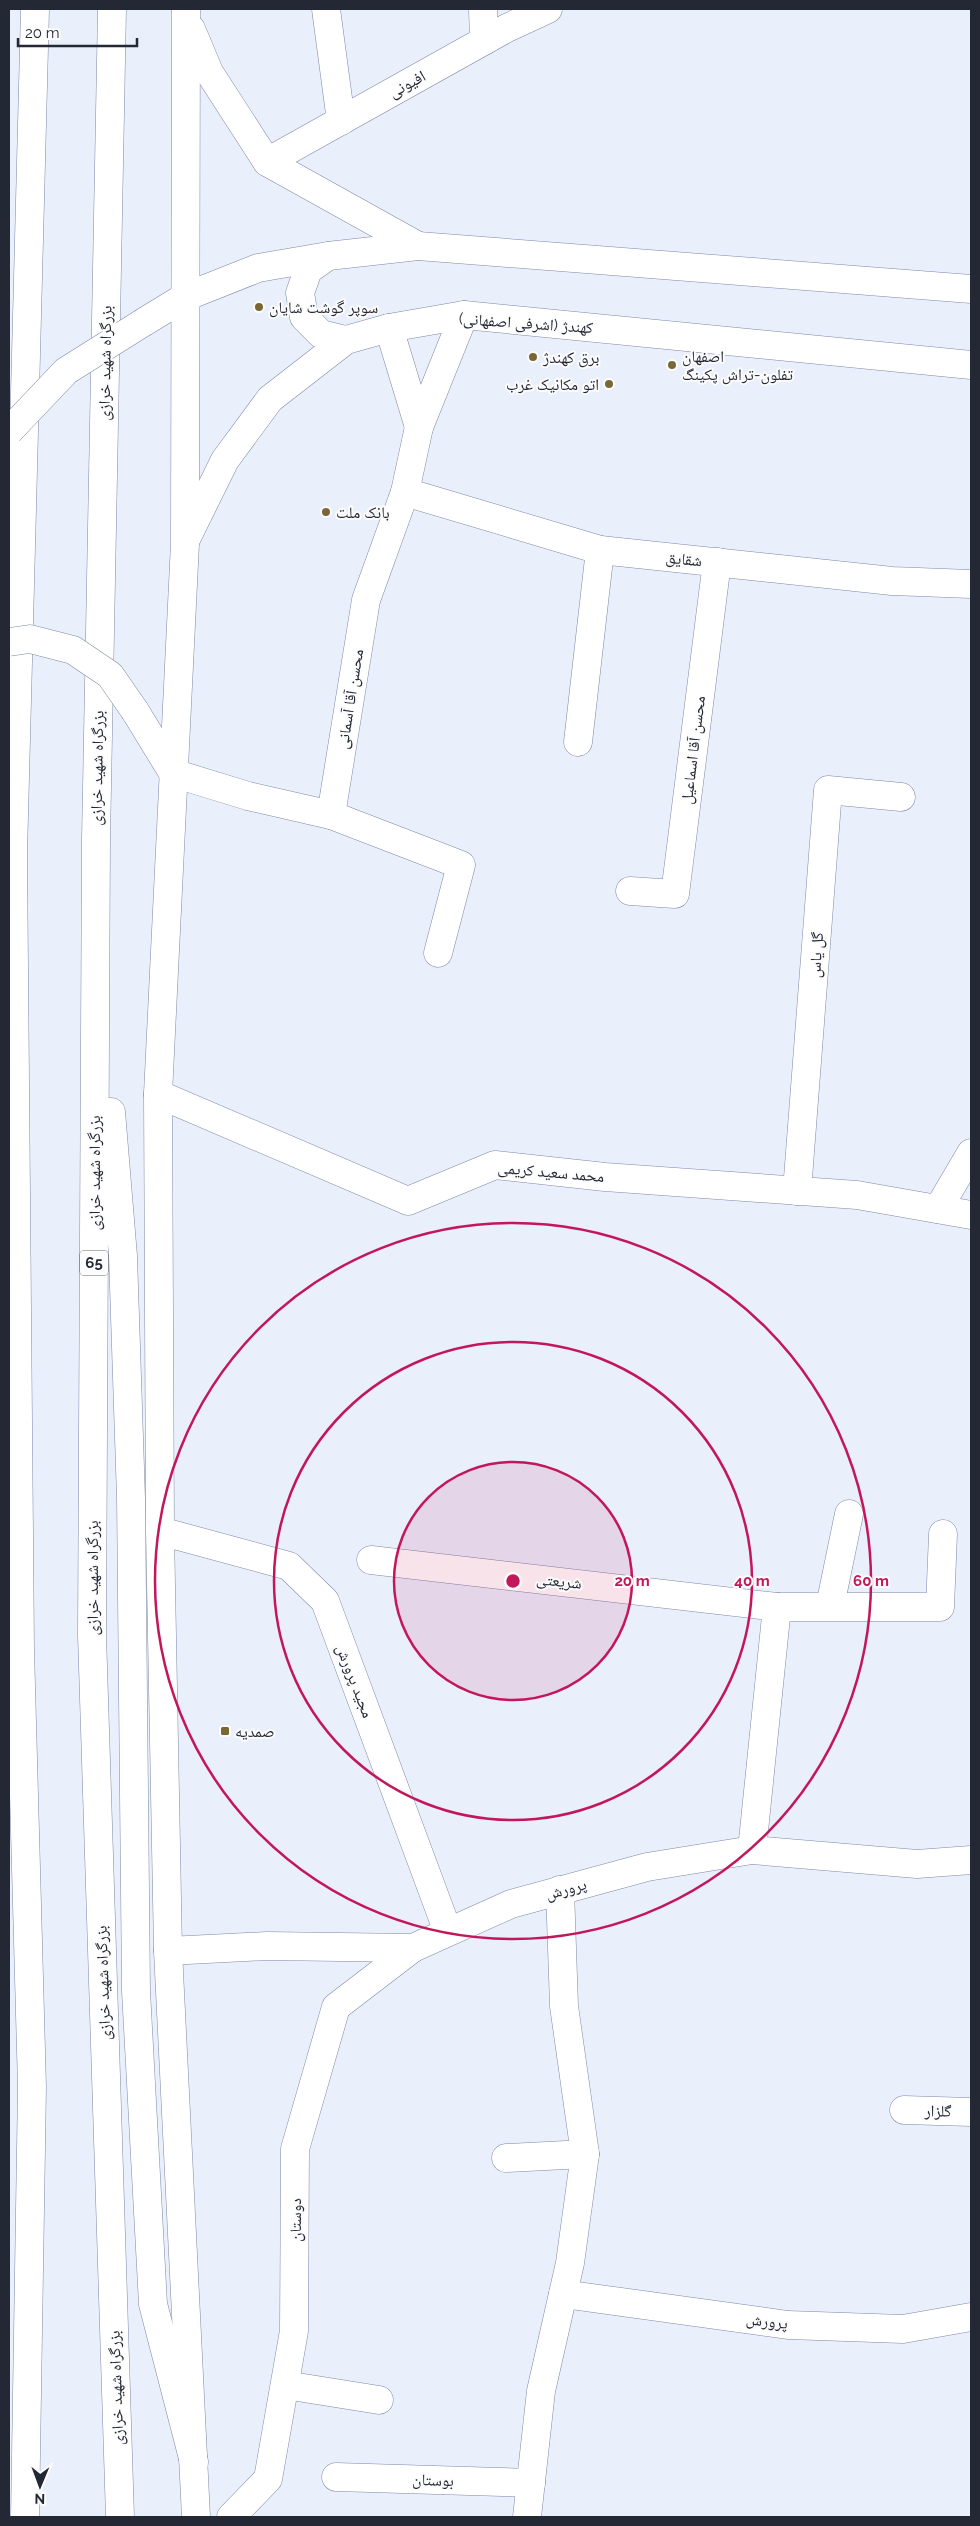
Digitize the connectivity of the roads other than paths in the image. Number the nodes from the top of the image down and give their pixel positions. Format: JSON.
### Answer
{"nodes":[{"id":1,"x":35,"y":9,"type":"edge"},
{"id":2,"x":112,"y":9,"type":"edge"},
{"id":3,"x":326,"y":9,"type":"edge"},
{"id":4,"x":483,"y":9,"type":"edge"},
{"id":5,"x":548,"y":9,"type":"edge"},
{"id":6,"x":186,"y":13,"type":"edge"},
{"id":7,"x":484,"y":41,"type":"junction"},
{"id":8,"x":341,"y":121,"type":"junction"},
{"id":9,"x":267,"y":162,"type":"junction"},
{"id":10,"x":418,"y":246,"type":"junction"},
{"id":11,"x":328,"y":256,"type":"junction"},
{"id":12,"x":971,"y":289,"type":"edge"},
{"id":13,"x":185,"y":297,"type":"junction"},
{"id":14,"x":464,"y":315,"type":"junction"},
{"id":15,"x":389,"y":328,"type":"junction"},
{"id":16,"x":346,"y":340,"type":"junction"},
{"id":17,"x":971,"y":365,"type":"edge"},
{"id":18,"x":419,"y":427,"type":"junction"},
{"id":19,"x":9,"y":431,"type":"edge"},
{"id":20,"x":405,"y":492,"type":"junction"},
{"id":21,"x":185,"y":543,"type":"junction"},
{"id":22,"x":600,"y":550,"type":"junction"},
{"id":23,"x":717,"y":562,"type":"junction"},
{"id":24,"x":971,"y":584,"type":"edge"},
{"id":25,"x":9,"y":642,"type":"edge"},
{"id":26,"x":578,"y":742,"type":"dead end"},
{"id":27,"x":173,"y":773,"type":"junction"},
{"id":28,"x":901,"y":797,"type":"dead end"},
{"id":29,"x":331,"y":815,"type":"junction"},
{"id":30,"x":630,"y":891,"type":"dead end"},
{"id":31,"x":96,"y":945,"type":"junction"},
{"id":32,"x":438,"y":953,"type":"dead end"},
{"id":33,"x":158,"y":1094,"type":"junction"},
{"id":34,"x":971,"y":1153,"type":"edge"},
{"id":35,"x":797,"y":1192,"type":"junction"},
{"id":36,"x":938,"y":1209,"type":"junction"},
{"id":37,"x":971,"y":1215,"type":"edge"},
{"id":38,"x":849,"y":1514,"type":"dead end"},
{"id":39,"x":160,"y":1531,"type":"junction"},
{"id":40,"x":943,"y":1534,"type":"dead end"},
{"id":41,"x":371,"y":1560,"type":"dead end"},
{"id":42,"x":830,"y":1606,"type":"junction"},
{"id":43,"x":777,"y":1607,"type":"junction"},
{"id":44,"x":752,"y":1850,"type":"junction"},
{"id":45,"x":971,"y":1860,"type":"edge"},
{"id":46,"x":560,"y":1890,"type":"junction"},
{"id":47,"x":448,"y":1932,"type":"junction"},
{"id":48,"x":413,"y":1948,"type":"junction"},
{"id":49,"x":168,"y":1951,"type":"junction"},
{"id":50,"x":904,"y":2110,"type":"dead end"},
{"id":51,"x":971,"y":2112,"type":"edge"},
{"id":52,"x":585,"y":2154,"type":"junction"},
{"id":53,"x":506,"y":2158,"type":"dead end"},
{"id":54,"x":563,"y":2294,"type":"junction"},
{"id":55,"x":971,"y":2317,"type":"edge"},
{"id":56,"x":284,"y":2385,"type":"junction"},
{"id":57,"x":379,"y":2400,"type":"dead end"},
{"id":58,"x":194,"y":2462,"type":"junction"},
{"id":59,"x":336,"y":2477,"type":"dead end"},
{"id":60,"x":531,"y":2483,"type":"junction"},
{"id":61,"x":25,"y":2517,"type":"edge"},
{"id":62,"x":120,"y":2517,"type":"edge"},
{"id":63,"x":196,"y":2517,"type":"edge"},
{"id":64,"x":231,"y":2517,"type":"edge"},
{"id":65,"x":527,"y":2517,"type":"edge"}],
"edges":[{"from":1,"to":61,"type":"main road"},
{"from":2,"to":31,"type":"main road","name":"بزرگراه شهید خرازی","number":"65"},
{"from":3,"to":8,"type":"main road"},
{"from":4,"to":7,"type":"main road"},
{"from":5,"to":7,"type":"main road","name":"افیونی"},
{"from":6,"to":9,"type":"main road"},
{"from":6,"to":13,"type":"main road"},
{"from":7,"to":8,"type":"main road","name":"افیونی"},
{"from":8,"to":9,"type":"main road","name":"افیونی"},
{"from":9,"to":10,"type":"main road"},
{"from":10,"to":11,"type":"main road"},
{"from":10,"to":12,"type":"main road"},
{"from":11,"to":13,"type":"main road"},
{"from":11,"to":16,"type":"main road"},
{"from":13,"to":19,"type":"main road","bridge":true},
{"from":13,"to":21,"type":"main road"},
{"from":14,"to":15,"type":"main road","name":"کهندژ (اشرفی اصفهانی)"},
{"from":14,"to":17,"type":"main road","name":"کهندژ (اشرفی اصفهانی)"},
{"from":14,"to":18,"type":"main road","name":"محسن آقا آسمانی"},
{"from":15,"to":16,"type":"main road","name":"کهندژ (اشرفی اصفهانی)"},
{"from":15,"to":18,"type":"main road"},
{"from":16,"to":21,"type":"main road","name":"کهندژ (اشرفی اصفهانی)"},
{"from":18,"to":20,"type":"main road","name":"محسن آقا آسمانی"},
{"from":20,"to":22,"type":"main road","name":"شقایق"},
{"from":20,"to":29,"type":"main road","name":"محسن آقا آسمانی"},
{"from":21,"to":27,"type":"main road"},
{"from":22,"to":23,"type":"main road","name":"شقایق"},
{"from":22,"to":26,"type":"main road"},
{"from":23,"to":24,"type":"main road","name":"شقایق"},
{"from":23,"to":30,"type":"main road","name":"محسن آقا اسماعیل"},
{"from":25,"to":27,"type":"main road","bridge":true},
{"from":27,"to":29,"type":"main road"},
{"from":27,"to":33,"type":"main road"},
{"from":28,"to":35,"type":"main road","name":"گل یاس"},
{"from":29,"to":32,"type":"main road"},
{"from":31,"to":58,"type":"main road"},
{"from":31,"to":62,"type":"main road","name":"بزرگراه شهید خرازی","number":"65"},
{"from":33,"to":35,"type":"main road","name":"محمد سعید کریمی"},
{"from":33,"to":39,"type":"main road"},
{"from":34,"to":36,"type":"main road"},
{"from":35,"to":36,"type":"main road","name":"محمد سعید کریمی"},
{"from":36,"to":37,"type":"main road","name":"محمد سعید کریمی"},
{"from":38,"to":42,"type":"main road"},
{"from":39,"to":47,"type":"main road","name":"مجید پرورش"},
{"from":39,"to":49,"type":"main road"},
{"from":40,"to":42,"type":"main road","name":"شریعتی"},
{"from":41,"to":43,"type":"main road","name":"شریعتی"},
{"from":42,"to":43,"type":"main road","name":"شریعتی"},
{"from":43,"to":44,"type":"main road"},
{"from":44,"to":45,"type":"main road","name":"پرورش"},
{"from":44,"to":46,"type":"main road","name":"پرورش"},
{"from":46,"to":47,"type":"main road","name":"پرورش"},
{"from":46,"to":52,"type":"main road"},
{"from":47,"to":48,"type":"main road","name":"پرورش"},
{"from":48,"to":49,"type":"main road","name":"پرورش"},
{"from":48,"to":56,"type":"main road","name":"دوستان"},
{"from":49,"to":58,"type":"main road"},
{"from":50,"to":51,"type":"main road","name":"گلزار"},
{"from":52,"to":53,"type":"main road"},
{"from":52,"to":54,"type":"main road"},
{"from":54,"to":55,"type":"main road","name":"پرورش"},
{"from":54,"to":60,"type":"main road"},
{"from":56,"to":57,"type":"main road"},
{"from":56,"to":64,"type":"main road","name":"دوستان"},
{"from":58,"to":63,"type":"main road"},
{"from":59,"to":60,"type":"main road","name":"بوستان"},
{"from":60,"to":65,"type":"main road"}]}
